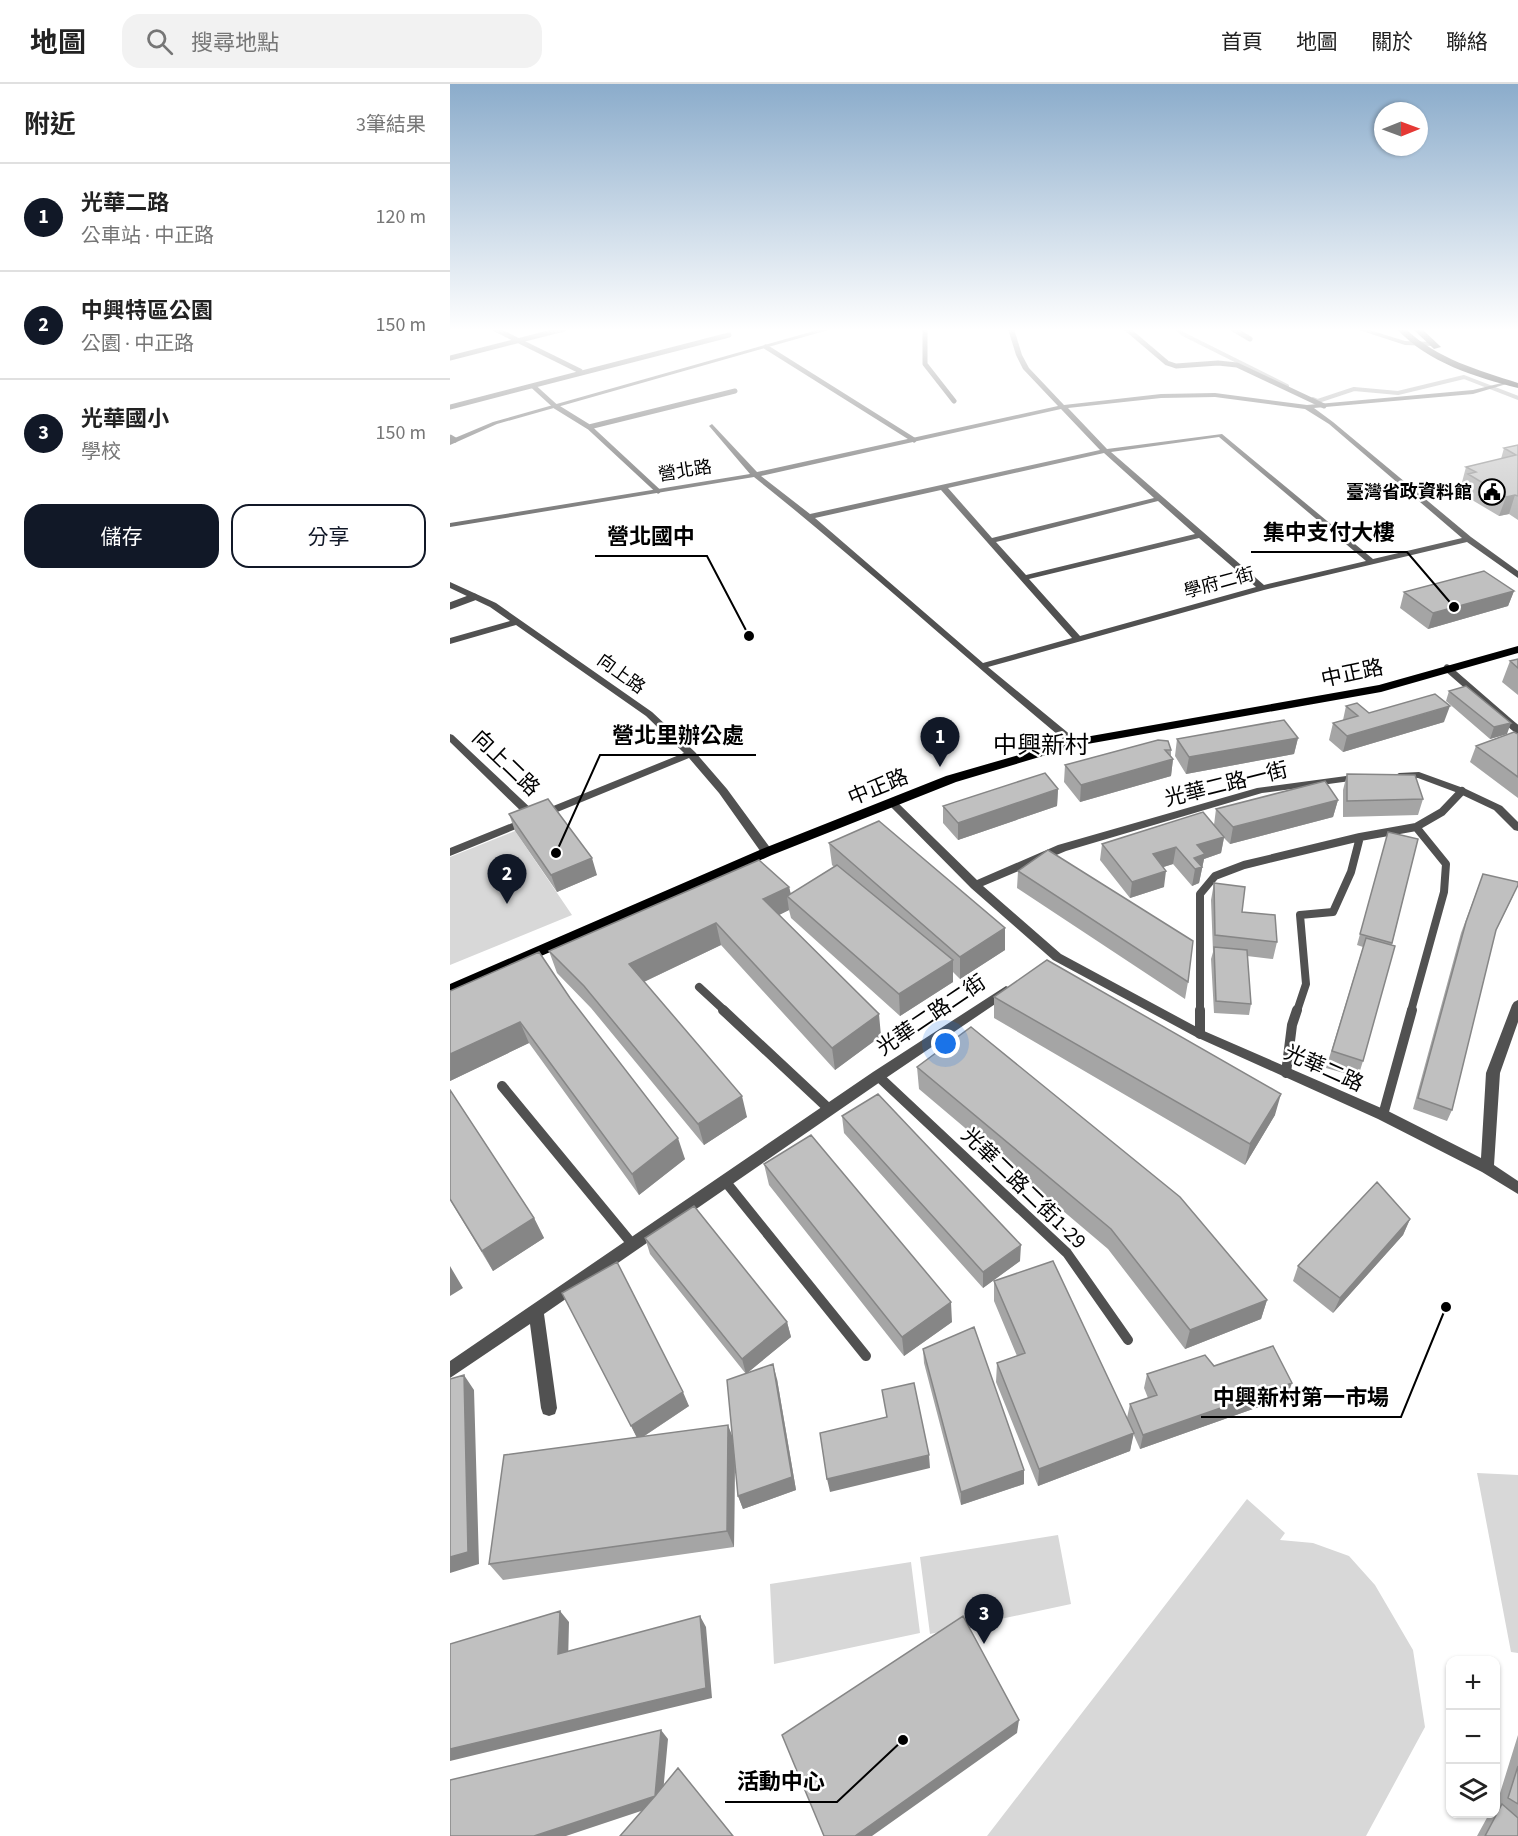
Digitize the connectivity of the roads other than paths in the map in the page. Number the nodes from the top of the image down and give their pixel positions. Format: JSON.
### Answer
{"nodes":[{"id":1,"x":538,"y":411,"type":"edge"},
{"id":2,"x":563,"y":411,"type":"edge"},
{"id":3,"x":655,"y":411,"type":"edge"},
{"id":4,"x":867,"y":411,"type":"edge"},
{"id":5,"x":1046,"y":411,"type":"edge"},
{"id":6,"x":1067,"y":411,"type":"edge"},
{"id":7,"x":1313,"y":411,"type":"edge"},
{"id":8,"x":712,"y":426,"type":"dead end"},
{"id":9,"x":589,"y":427,"type":"junction"},
{"id":10,"x":452,"y":440,"type":"edge"},
{"id":11,"x":914,"y":440,"type":"junction"},
{"id":12,"x":1105,"y":451,"type":"junction"},
{"id":13,"x":755,"y":475,"type":"junction"},
{"id":14,"x":942,"y":486,"type":"junction"},
{"id":15,"x":658,"y":491,"type":"junction"},
{"id":16,"x":1158,"y":499,"type":"junction"},
{"id":17,"x":809,"y":517,"type":"junction"},
{"id":18,"x":450,"y":525,"type":"edge"},
{"id":19,"x":1200,"y":535,"type":"junction"},
{"id":20,"x":1468,"y":538,"type":"junction"},
{"id":21,"x":989,"y":541,"type":"junction"},
{"id":22,"x":1372,"y":562,"type":"junction"},
{"id":23,"x":1518,"y":574,"type":"edge"},
{"id":24,"x":1024,"y":578,"type":"junction"},
{"id":25,"x":450,"y":585,"type":"edge"},
{"id":26,"x":1262,"y":588,"type":"junction"},
{"id":27,"x":474,"y":597,"type":"junction"},
{"id":28,"x":450,"y":606,"type":"edge"},
{"id":29,"x":516,"y":622,"type":"junction"},
{"id":30,"x":1078,"y":639,"type":"junction"},
{"id":31,"x":450,"y":641,"type":"edge"},
{"id":32,"x":1518,"y":649,"type":"edge"},
{"id":33,"x":981,"y":666,"type":"junction"},
{"id":34,"x":1447,"y":669,"type":"junction"},
{"id":35,"x":1518,"y":730,"type":"edge"},
{"id":36,"x":450,"y":737,"type":"edge"},
{"id":37,"x":1074,"y":743,"type":"junction"},
{"id":38,"x":690,"y":754,"type":"junction"},
{"id":39,"x":1462,"y":791,"type":"junction"},
{"id":40,"x":891,"y":803,"type":"junction"},
{"id":41,"x":534,"y":818,"type":"junction"},
{"id":42,"x":1416,"y":827,"type":"junction"},
{"id":43,"x":1518,"y":828,"type":"edge"},
{"id":44,"x":1360,"y":837,"type":"junction"},
{"id":45,"x":450,"y":852,"type":"edge"},
{"id":46,"x":767,"y":852,"type":"junction"},
{"id":47,"x":975,"y":885,"type":"junction"},
{"id":48,"x":1020,"y":981,"type":"edge"},
{"id":49,"x":699,"y":987,"type":"dead end"},
{"id":50,"x":450,"y":990,"type":"edge"},
{"id":51,"x":1518,"y":1005,"type":"edge"},
{"id":52,"x":1200,"y":1034,"type":"junction"},
{"id":53,"x":1287,"y":1073,"type":"junction"},
{"id":54,"x":878,"y":1076,"type":"junction"},
{"id":55,"x":502,"y":1086,"type":"dead end"},
{"id":56,"x":830,"y":1109,"type":"junction"},
{"id":57,"x":1383,"y":1115,"type":"junction"},
{"id":58,"x":1487,"y":1168,"type":"junction"},
{"id":59,"x":725,"y":1181,"type":"junction"},
{"id":60,"x":1518,"y":1188,"type":"edge"},
{"id":61,"x":633,"y":1245,"type":"junction"},
{"id":62,"x":536,"y":1311,"type":"junction"},
{"id":63,"x":1128,"y":1340,"type":"dead end"},
{"id":64,"x":866,"y":1356,"type":"dead end"},
{"id":65,"x":450,"y":1370,"type":"edge"},
{"id":66,"x":549,"y":1408,"type":"dead end"}],
"edges":[{"from":1,"to":10,"type":"street"},
{"from":2,"to":9,"type":"lane"},
{"from":3,"to":9,"type":"lane"},
{"from":4,"to":11,"type":"lane"},
{"from":5,"to":11,"type":"street","name":"營北路"},
{"from":6,"to":12,"type":"street"},
{"from":7,"to":20,"type":"street"},
{"from":8,"to":13,"type":"street"},
{"from":9,"to":15,"type":"lane"},
{"from":11,"to":13,"type":"street","name":"營北路"},
{"from":12,"to":14,"type":"street"},
{"from":12,"to":16,"type":"street"},
{"from":12,"to":22,"type":"street"},
{"from":13,"to":15,"type":"street","name":"營北路"},
{"from":13,"to":17,"type":"street"},
{"from":14,"to":17,"type":"street"},
{"from":14,"to":21,"type":"street"},
{"from":15,"to":18,"type":"street","name":"營北路"},
{"from":16,"to":19,"type":"street"},
{"from":16,"to":21,"type":"street"},
{"from":17,"to":33,"type":"street"},
{"from":19,"to":24,"type":"street"},
{"from":19,"to":26,"type":"street"},
{"from":20,"to":22,"type":"street","name":"學府二街"},
{"from":20,"to":23,"type":"street"},
{"from":21,"to":24,"type":"street"},
{"from":22,"to":26,"type":"street","name":"學府二街"},
{"from":24,"to":30,"type":"street"},
{"from":25,"to":27,"type":"street","name":"向上路"},
{"from":26,"to":30,"type":"street","name":"學府二街"},
{"from":27,"to":28,"type":"lane"},
{"from":27,"to":29,"type":"street","name":"向上路"},
{"from":29,"to":31,"type":"street"},
{"from":29,"to":38,"type":"street","name":"向上路"},
{"from":30,"to":33,"type":"street","name":"學府二街"},
{"from":32,"to":34,"type":"main road","name":"中正路"},
{"from":33,"to":37,"type":"street"},
{"from":34,"to":35,"type":"lane"},
{"from":34,"to":37,"type":"main road","name":"中正路"},
{"from":36,"to":41,"type":"street","name":"向上二路"},
{"from":37,"to":40,"type":"main road","name":"中正路"},
{"from":38,"to":41,"type":"street"},
{"from":38,"to":46,"type":"street","name":"向上路"},
{"from":39,"to":42,"type":"lane"},
{"from":39,"to":43,"type":"street","name":"光華二路一街"},
{"from":39,"to":47,"type":"street","name":"光華二路一街"},
{"from":40,"to":46,"type":"main road","name":"中正路"},
{"from":40,"to":47,"type":"street","name":"光華二路"},
{"from":41,"to":45,"type":"street"},
{"from":42,"to":44,"type":"lane"},
{"from":42,"to":57,"type":"lane"},
{"from":44,"to":52,"type":"lane"},
{"from":44,"to":53,"type":"lane"},
{"from":46,"to":50,"type":"main road","name":"中正路"},
{"from":47,"to":52,"type":"street","name":"光華二路"},
{"from":48,"to":54,"type":"street","name":"光華二路二街"},
{"from":49,"to":56,"type":"lane"},
{"from":51,"to":58,"type":"street"},
{"from":52,"to":53,"type":"street","name":"光華二路"},
{"from":53,"to":57,"type":"street","name":"光華二路"},
{"from":54,"to":56,"type":"street","name":"光華二路二街"},
{"from":54,"to":63,"type":"lane","name":"光華二路二街1-29"},
{"from":55,"to":61,"type":"lane"},
{"from":56,"to":59,"type":"street","name":"光華二路二街"},
{"from":57,"to":58,"type":"street","name":"光華二路"},
{"from":58,"to":60,"type":"street","name":"光華二路"},
{"from":59,"to":61,"type":"street","name":"光華二路二街"},
{"from":59,"to":64,"type":"lane"},
{"from":61,"to":62,"type":"street","name":"光華二路二街"},
{"from":62,"to":65,"type":"street","name":"光華二路二街"},
{"from":62,"to":66,"type":"street"}]}
